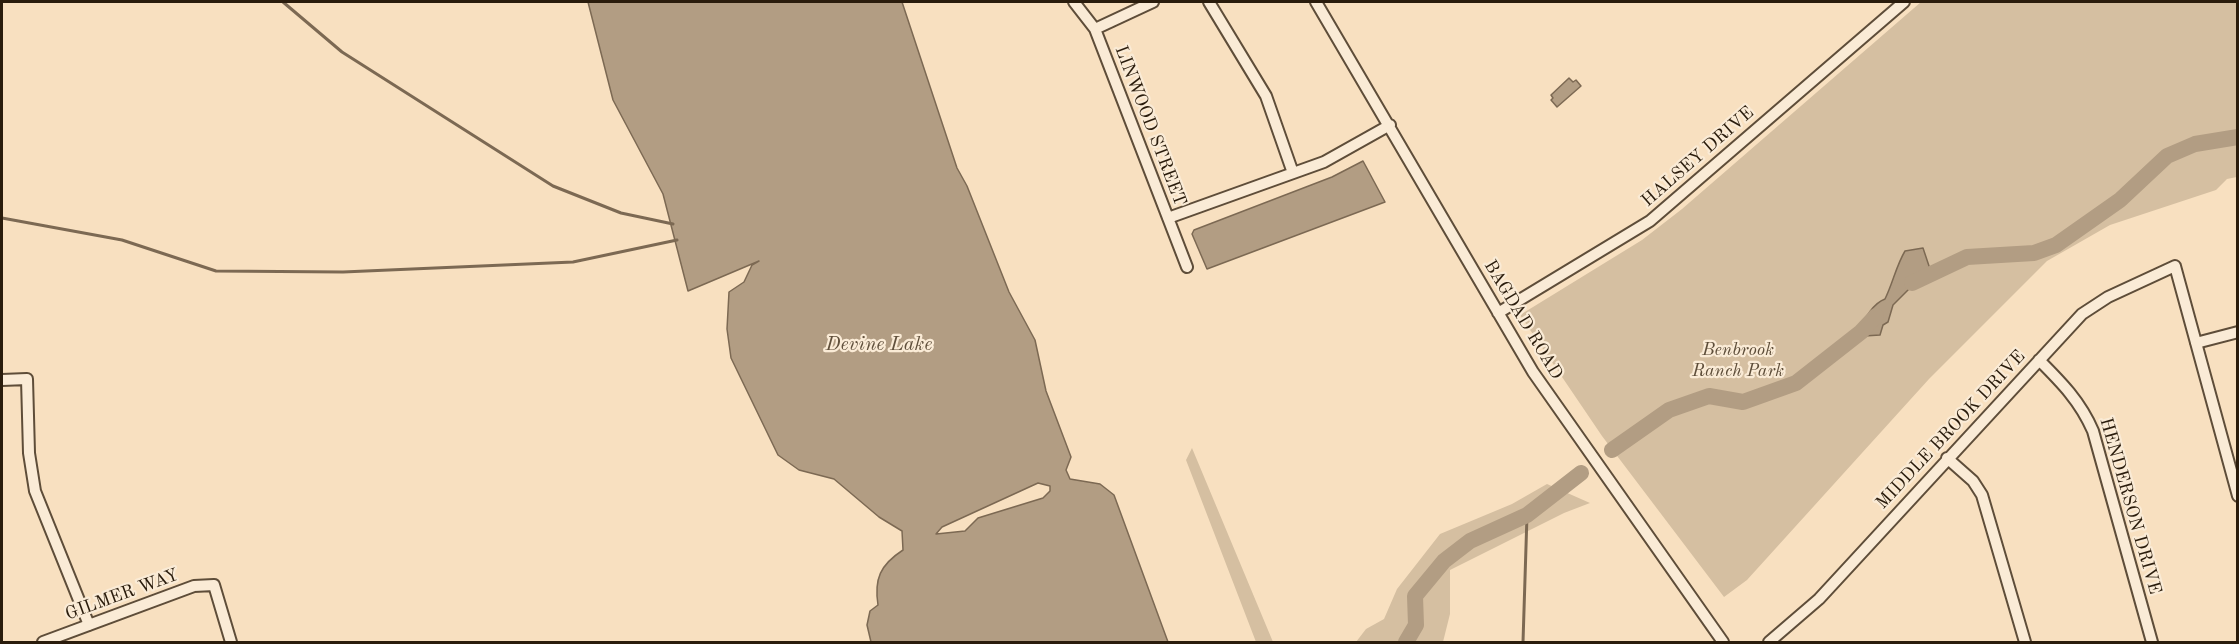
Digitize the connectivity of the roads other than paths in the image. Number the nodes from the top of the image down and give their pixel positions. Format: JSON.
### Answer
{"nodes":[{"id":1,"x":1074,"y":2,"type":"edge"},
{"id":2,"x":1153,"y":2,"type":"edge"},
{"id":3,"x":1209,"y":2,"type":"edge"},
{"id":4,"x":1316,"y":2,"type":"edge"},
{"id":5,"x":1904,"y":2,"type":"edge"},
{"id":6,"x":1095,"y":29,"type":"junction"},
{"id":7,"x":1389,"y":125,"type":"junction"},
{"id":8,"x":1293,"y":173,"type":"junction"},
{"id":9,"x":1168,"y":218,"type":"junction"},
{"id":10,"x":1187,"y":267,"type":"dead end"},
{"id":11,"x":1498,"y":314,"type":"junction"},
{"id":12,"x":2238,"y":332,"type":"edge"},
{"id":13,"x":2196,"y":343,"type":"junction"},
{"id":14,"x":2038,"y":360,"type":"junction"},
{"id":15,"x":2,"y":380,"type":"edge"},
{"id":16,"x":1947,"y":458,"type":"junction"},
{"id":17,"x":2238,"y":496,"type":"edge"},
{"id":18,"x":89,"y":625,"type":"junction"},
{"id":19,"x":43,"y":642,"type":"edge"},
{"id":20,"x":231,"y":642,"type":"edge"},
{"id":21,"x":1723,"y":642,"type":"edge"},
{"id":22,"x":1769,"y":642,"type":"edge"},
{"id":23,"x":2025,"y":642,"type":"edge"},
{"id":24,"x":2151,"y":642,"type":"edge"}],
"edges":[{"from":1,"to":6,"type":"street","name":"LINWOOD STREET"},
{"from":2,"to":6,"type":"street"},
{"from":3,"to":8,"type":"street"},
{"from":4,"to":7,"type":"street","name":"BAGDAD ROAD"},
{"from":5,"to":11,"type":"street","name":"HALSEY DRIVE"},
{"from":6,"to":9,"type":"street","name":"LINWOOD STREET"},
{"from":7,"to":8,"type":"street"},
{"from":7,"to":11,"type":"street","name":"BAGDAD ROAD"},
{"from":8,"to":9,"type":"street"},
{"from":9,"to":10,"type":"street","name":"LINWOOD STREET"},
{"from":11,"to":21,"type":"street","name":"BAGDAD ROAD"},
{"from":12,"to":13,"type":"street"},
{"from":13,"to":14,"type":"street","name":"MIDDLE BROOK DRIVE"},
{"from":13,"to":17,"type":"street"},
{"from":14,"to":16,"type":"street","name":"MIDDLE BROOK DRIVE"},
{"from":14,"to":24,"type":"street","name":"HENDERSON DRIVE"},
{"from":15,"to":18,"type":"street"},
{"from":16,"to":22,"type":"street","name":"MIDDLE BROOK DRIVE"},
{"from":16,"to":23,"type":"street"},
{"from":18,"to":19,"type":"street","name":"GILMER WAY"},
{"from":18,"to":20,"type":"street","name":"GILMER WAY"}]}
